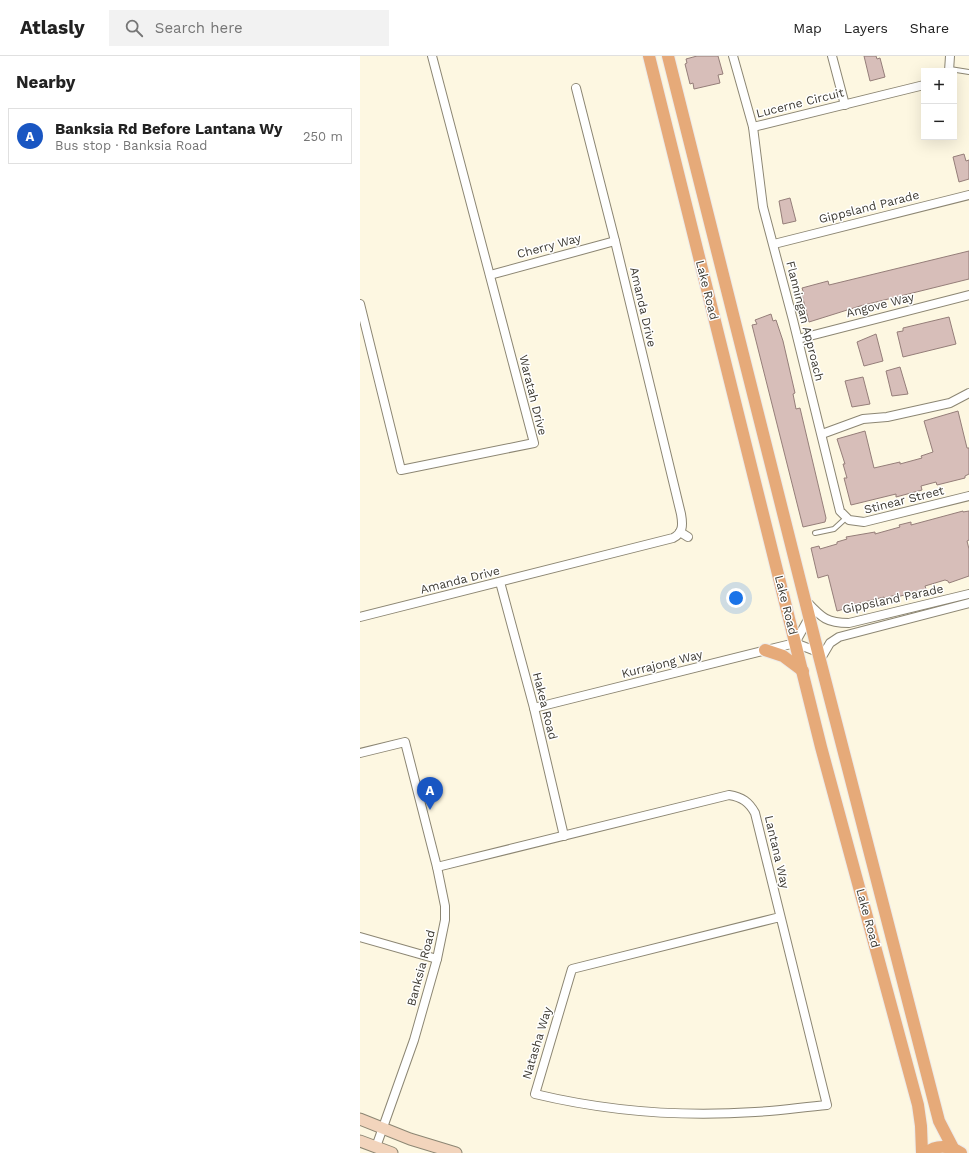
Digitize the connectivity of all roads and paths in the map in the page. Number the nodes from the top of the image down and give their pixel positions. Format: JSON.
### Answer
{"nodes":[{"id":1,"x":432,"y":56,"type":"edge"},
{"id":2,"x":649,"y":56,"type":"edge"},
{"id":3,"x":668,"y":56,"type":"edge"},
{"id":4,"x":733,"y":56,"type":"edge"},
{"id":5,"x":832,"y":56,"type":"edge"},
{"id":6,"x":950,"y":56,"type":"edge"},
{"id":7,"x":949,"y":68,"type":"edge"},
{"id":8,"x":957,"y":71,"type":"edge"},
{"id":9,"x":969,"y":72,"type":"edge"},
{"id":10,"x":921,"y":86,"type":"edge"},
{"id":11,"x":576,"y":88,"type":"dead end"},
{"id":12,"x":845,"y":105,"type":"junction"},
{"id":13,"x":753,"y":127,"type":"junction"},
{"id":14,"x":969,"y":195,"type":"edge"},
{"id":15,"x":615,"y":241,"type":"junction"},
{"id":16,"x":774,"y":244,"type":"junction"},
{"id":17,"x":490,"y":275,"type":"junction"},
{"id":18,"x":969,"y":295,"type":"edge"},
{"id":19,"x":360,"y":306,"type":"edge"},
{"id":20,"x":798,"y":338,"type":"junction"},
{"id":21,"x":969,"y":393,"type":"edge"},
{"id":22,"x":822,"y":434,"type":"junction"},
{"id":23,"x":969,"y":496,"type":"edge"},
{"id":24,"x":846,"y":518,"type":"junction"},
{"id":25,"x":680,"y":532,"type":"junction"},
{"id":26,"x":815,"y":533,"type":"dead end"},
{"id":27,"x":688,"y":536,"type":"dead end"},
{"id":28,"x":500,"y":582,"type":"junction"},
{"id":29,"x":969,"y":594,"type":"edge"},
{"id":30,"x":806,"y":601,"type":"junction"},
{"id":31,"x":969,"y":603,"type":"edge"},
{"id":32,"x":810,"y":615,"type":"junction"},
{"id":33,"x":360,"y":617,"type":"edge"},
{"id":34,"x":795,"y":643,"type":"junction"},
{"id":35,"x":765,"y":650,"type":"junction"},
{"id":36,"x":819,"y":656,"type":"junction"},
{"id":37,"x":803,"y":671,"type":"junction"},
{"id":38,"x":534,"y":708,"type":"junction"},
{"id":39,"x":360,"y":753,"type":"edge"},
{"id":40,"x":564,"y":836,"type":"junction"},
{"id":41,"x":437,"y":867,"type":"junction"},
{"id":42,"x":780,"y":917,"type":"junction"},
{"id":43,"x":360,"y":937,"type":"edge"},
{"id":44,"x":437,"y":959,"type":"junction"},
{"id":45,"x":827,"y":1105,"type":"joint"},
{"id":46,"x":360,"y":1119,"type":"edge"},
{"id":47,"x":384,"y":1129,"type":"junction"},
{"id":48,"x":360,"y":1141,"type":"edge"},
{"id":49,"x":376,"y":1147,"type":"junction"},
{"id":50,"x":960,"y":1152,"type":"edge"},
{"id":51,"x":392,"y":1153,"type":"edge"},
{"id":52,"x":456,"y":1153,"type":"edge"},
{"id":53,"x":922,"y":1153,"type":"edge"},
{"id":54,"x":926,"y":1153,"type":"edge"}],
"edges":[{"from":1,"to":17,"type":"street","name":"Waratah Drive"},
{"from":2,"to":34,"type":"main road","name":"Lake Road"},
{"from":3,"to":30,"type":"main road","name":"Lake Road"},
{"from":4,"to":13,"type":"street","name":"Lucerne Circuit"},
{"from":5,"to":12,"type":"street"},
{"from":6,"to":7,"type":"street"},
{"from":8,"to":9,"type":"lane"},
{"from":10,"to":12,"type":"street","name":"Lucerne Circuit"},
{"from":11,"to":15,"type":"street","name":"Amanda Drive"},
{"from":12,"to":13,"type":"street","name":"Lucerne Circuit"},
{"from":13,"to":16,"type":"street","name":"Flanningan Approach"},
{"from":14,"to":16,"type":"street","name":"Gippsland Parade"},
{"from":15,"to":17,"type":"street","name":"Cherry Way"},
{"from":15,"to":25,"type":"street","name":"Amanda Drive"},
{"from":16,"to":20,"type":"street","name":"Flanningan Approach"},
{"from":17,"to":19,"type":"street","name":"Waratah Drive"},
{"from":18,"to":20,"type":"street","name":"Angove Way"},
{"from":20,"to":22,"type":"street","name":"Flanningan Approach"},
{"from":21,"to":22,"type":"street"},
{"from":22,"to":24,"type":"street","name":"Flanningan Approach"},
{"from":23,"to":24,"type":"street","name":"Stinear Street"},
{"from":24,"to":26,"type":"lane"},
{"from":25,"to":27,"type":"street"},
{"from":25,"to":28,"type":"street","name":"Amanda Drive"},
{"from":28,"to":33,"type":"street","name":"Amanda Drive"},
{"from":28,"to":38,"type":"street","name":"Hakea Road"},
{"from":29,"to":30,"type":"street","name":"Gippsland Parade"},
{"from":30,"to":32,"type":"main road","name":"Lake Road"},
{"from":31,"to":36,"type":"street","name":"Gippsland Parade"},
{"from":32,"to":34,"type":"street"},
{"from":32,"to":36,"type":"main road","name":"Lake Road"},
{"from":34,"to":35,"type":"street","name":"Kurrajong Way"},
{"from":34,"to":36,"type":"street"},
{"from":34,"to":37,"type":"main road","name":"Lake Road"},
{"from":35,"to":37,"type":"main road"},
{"from":35,"to":38,"type":"street","name":"Kurrajong Way"},
{"from":36,"to":50,"type":"main road","name":"Lake Road"},
{"from":37,"to":53,"type":"main road","name":"Lake Road"},
{"from":38,"to":40,"type":"street","name":"Hakea Road"},
{"from":39,"to":41,"type":"street","name":"Banksia Road"},
{"from":40,"to":41,"type":"street","name":"Lantana Way"},
{"from":40,"to":42,"type":"street","name":"Lantana Way"},
{"from":41,"to":44,"type":"street","name":"Banksia Road"},
{"from":42,"to":45,"type":"street","name":"Lantana Way"},
{"from":42,"to":45,"type":"street","name":"Natasha Way"},
{"from":43,"to":44,"type":"street"},
{"from":44,"to":47,"type":"street","name":"Banksia Road"},
{"from":46,"to":47,"type":"main road"},
{"from":47,"to":49,"type":"street","name":"Banksia Road"},
{"from":47,"to":52,"type":"main road"},
{"from":48,"to":49,"type":"main road"},
{"from":49,"to":51,"type":"main road"},
{"from":50,"to":54,"type":"main road"}]}
